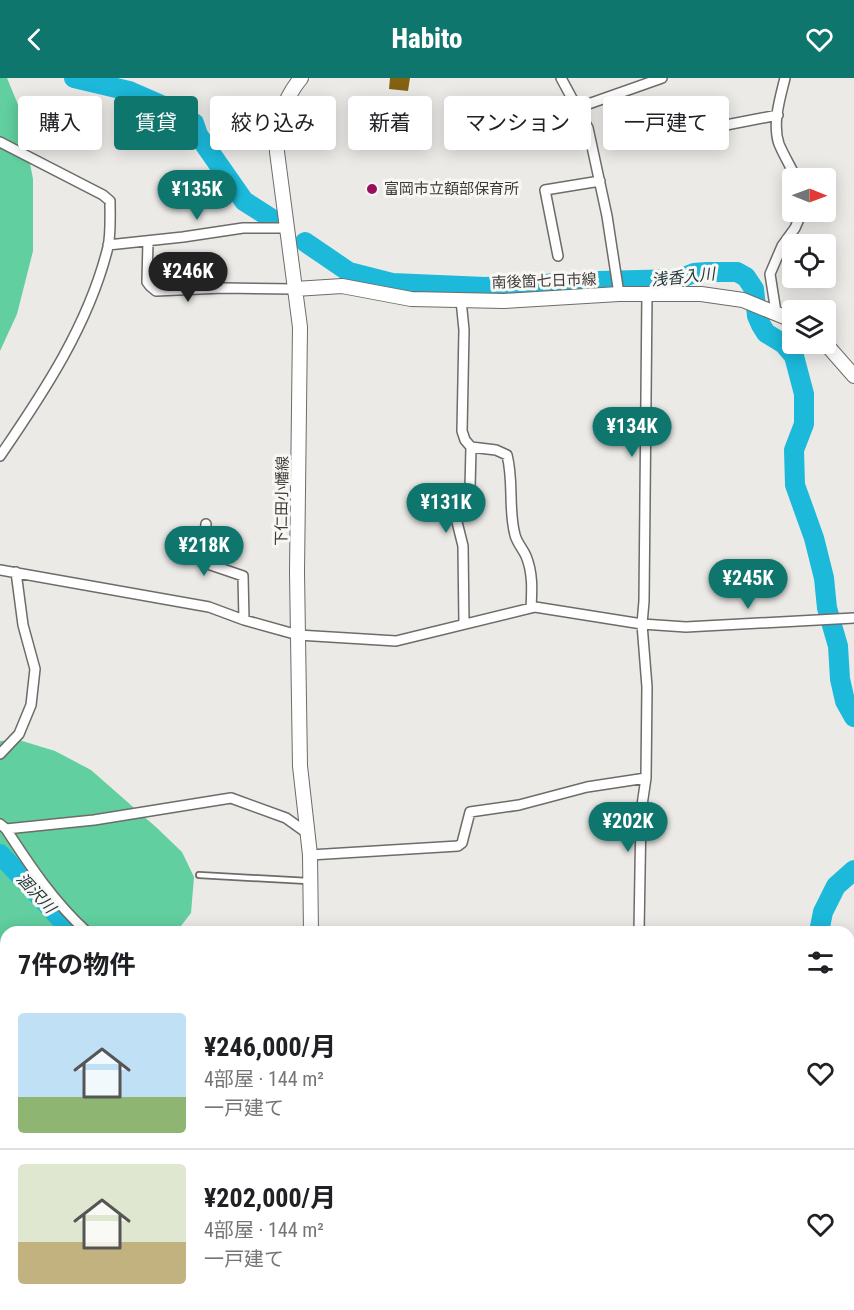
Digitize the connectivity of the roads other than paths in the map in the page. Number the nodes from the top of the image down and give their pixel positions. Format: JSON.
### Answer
{"nodes":[{"id":1,"x":561,"y":78,"type":"edge"},
{"id":2,"x":626,"y":78,"type":"edge"},
{"id":3,"x":663,"y":78,"type":"edge"},
{"id":4,"x":785,"y":78,"type":"edge"},
{"id":5,"x":299,"y":79,"type":"edge"},
{"id":6,"x":628,"y":90,"type":"junction"},
{"id":7,"x":571,"y":96,"type":"edge"},
{"id":8,"x":591,"y":103,"type":"edge"},
{"id":9,"x":778,"y":115,"type":"junction"},
{"id":10,"x":729,"y":124,"type":"edge"},
{"id":11,"x":591,"y":141,"type":"edge"},
{"id":12,"x":0,"y":142,"type":"edge"},
{"id":13,"x":791,"y":168,"type":"edge"},
{"id":14,"x":600,"y":181,"type":"junction"},
{"id":15,"x":798,"y":222,"type":"edge"},
{"id":16,"x":287,"y":228,"type":"junction"},
{"id":17,"x":148,"y":241,"type":"junction"},
{"id":18,"x":108,"y":245,"type":"junction"},
{"id":19,"x":558,"y":256,"type":"dead end"},
{"id":20,"x":294,"y":289,"type":"junction"},
{"id":21,"x":618,"y":289,"type":"junction"},
{"id":22,"x":647,"y":294,"type":"junction"},
{"id":23,"x":461,"y":300,"type":"junction"},
{"id":24,"x":772,"y":310,"type":"junction"},
{"id":25,"x":782,"y":315,"type":"edge"},
{"id":26,"x":835,"y":354,"type":"edge"},
{"id":27,"x":854,"y":376,"type":"edge"},
{"id":28,"x":471,"y":447,"type":"junction"},
{"id":29,"x":0,"y":456,"type":"edge"},
{"id":30,"x":206,"y":524,"type":"dead end"},
{"id":31,"x":0,"y":570,"type":"edge"},
{"id":32,"x":16,"y":572,"type":"junction"},
{"id":33,"x":531,"y":608,"type":"junction"},
{"id":34,"x":854,"y":618,"type":"edge"},
{"id":35,"x":244,"y":620,"type":"junction"},
{"id":36,"x":464,"y":624,"type":"junction"},
{"id":37,"x":642,"y":624,"type":"junction"},
{"id":38,"x":298,"y":634,"type":"junction"},
{"id":39,"x":0,"y":754,"type":"edge"},
{"id":40,"x":646,"y":778,"type":"junction"},
{"id":41,"x":3,"y":826,"type":"edge"},
{"id":42,"x":307,"y":833,"type":"junction"},
{"id":43,"x":310,"y":855,"type":"junction"},
{"id":44,"x":199,"y":874,"type":"dead end"},
{"id":45,"x":311,"y":881,"type":"junction"},
{"id":46,"x":80,"y":926,"type":"edge"},
{"id":47,"x":311,"y":926,"type":"edge"},
{"id":48,"x":639,"y":926,"type":"edge"}],
"edges":[{"from":1,"to":7,"type":"street"},
{"from":2,"to":6,"type":"street"},
{"from":3,"to":6,"type":"street"},
{"from":4,"to":9,"type":"street"},
{"from":5,"to":16,"type":"main road","name":"下仁田小幡線"},
{"from":6,"to":8,"type":"street"},
{"from":9,"to":10,"type":"street"},
{"from":9,"to":13,"type":"street"},
{"from":11,"to":14,"type":"street"},
{"from":12,"to":18,"type":"street"},
{"from":14,"to":19,"type":"street"},
{"from":14,"to":21,"type":"street"},
{"from":15,"to":24,"type":"street"},
{"from":16,"to":17,"type":"street"},
{"from":16,"to":20,"type":"main road","name":"下仁田小幡線"},
{"from":17,"to":18,"type":"street"},
{"from":17,"to":20,"type":"street"},
{"from":18,"to":29,"type":"street"},
{"from":20,"to":23,"type":"main road","name":"南後箇七日市線"},
{"from":20,"to":38,"type":"main road","name":"下仁田小幡線"},
{"from":21,"to":22,"type":"main road","name":"南後箇七日市線"},
{"from":21,"to":23,"type":"main road","name":"南後箇七日市線"},
{"from":22,"to":24,"type":"main road","name":"南後箇七日市線"},
{"from":22,"to":37,"type":"street"},
{"from":23,"to":28,"type":"street"},
{"from":24,"to":25,"type":"main road","name":"南後箇七日市線"},
{"from":26,"to":27,"type":"main road"},
{"from":28,"to":33,"type":"street"},
{"from":28,"to":36,"type":"street"},
{"from":30,"to":35,"type":"street"},
{"from":31,"to":32,"type":"street"},
{"from":32,"to":35,"type":"street"},
{"from":32,"to":39,"type":"street"},
{"from":33,"to":36,"type":"street"},
{"from":33,"to":37,"type":"street"},
{"from":34,"to":37,"type":"street"},
{"from":35,"to":38,"type":"street"},
{"from":36,"to":38,"type":"street"},
{"from":37,"to":40,"type":"street"},
{"from":38,"to":42,"type":"main road","name":"下仁田小幡線"},
{"from":40,"to":43,"type":"street"},
{"from":40,"to":48,"type":"street"},
{"from":41,"to":42,"type":"street"},
{"from":41,"to":46,"type":"street"},
{"from":42,"to":43,"type":"main road","name":"下仁田小幡線"},
{"from":43,"to":45,"type":"main road","name":"下仁田小幡線"},
{"from":44,"to":45,"type":"lane"},
{"from":45,"to":47,"type":"main road","name":"下仁田小幡線"}]}
